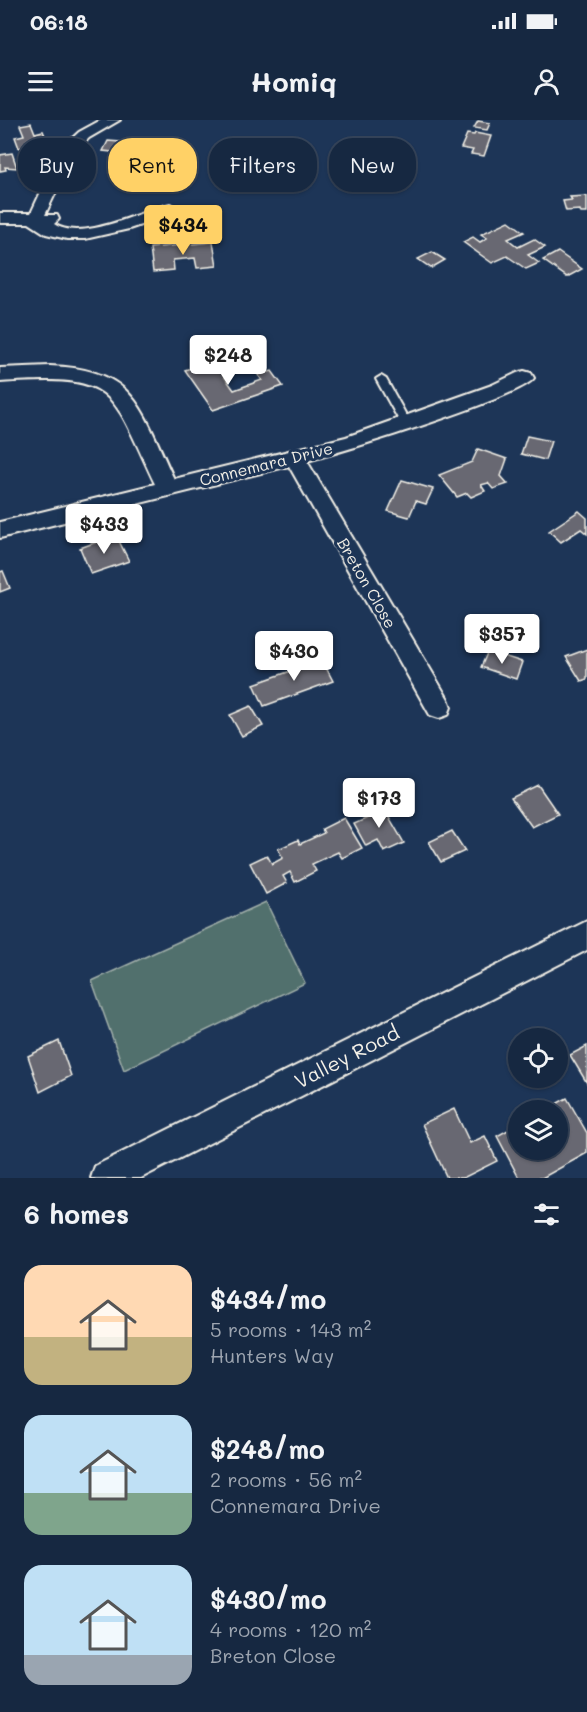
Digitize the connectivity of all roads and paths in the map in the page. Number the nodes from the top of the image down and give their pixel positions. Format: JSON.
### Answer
{"nodes":[{"id":1,"x":112,"y":120,"type":"edge"},
{"id":2,"x":170,"y":209,"type":"dead end"},
{"id":3,"x":0,"y":218,"type":"edge"},
{"id":4,"x":37,"y":218,"type":"junction"},
{"id":5,"x":0,"y":375,"type":"edge"},
{"id":6,"x":524,"y":378,"type":"dead end"},
{"id":7,"x":381,"y":379,"type":"dead end"},
{"id":8,"x":406,"y":424,"type":"junction"},
{"id":9,"x":296,"y":458,"type":"junction"},
{"id":10,"x":168,"y":488,"type":"junction"},
{"id":11,"x":0,"y":530,"type":"edge"},
{"id":12,"x":439,"y":707,"type":"dead end"},
{"id":13,"x":587,"y":934,"type":"edge"},
{"id":14,"x":106,"y":1178,"type":"edge"}],
"edges":[{"from":1,"to":4,"type":"street"},
{"from":2,"to":4,"type":"street"},
{"from":3,"to":4,"type":"street"},
{"from":5,"to":10,"type":"street"},
{"from":6,"to":8,"type":"street","name":"Connemara Drive"},
{"from":7,"to":8,"type":"lane"},
{"from":8,"to":9,"type":"street","name":"Connemara Drive"},
{"from":9,"to":10,"type":"street","name":"Connemara Drive"},
{"from":9,"to":12,"type":"street","name":"Breton Close"},
{"from":10,"to":11,"type":"street","name":"Connemara Drive"},
{"from":13,"to":14,"type":"street","name":"Valley Road"}]}
